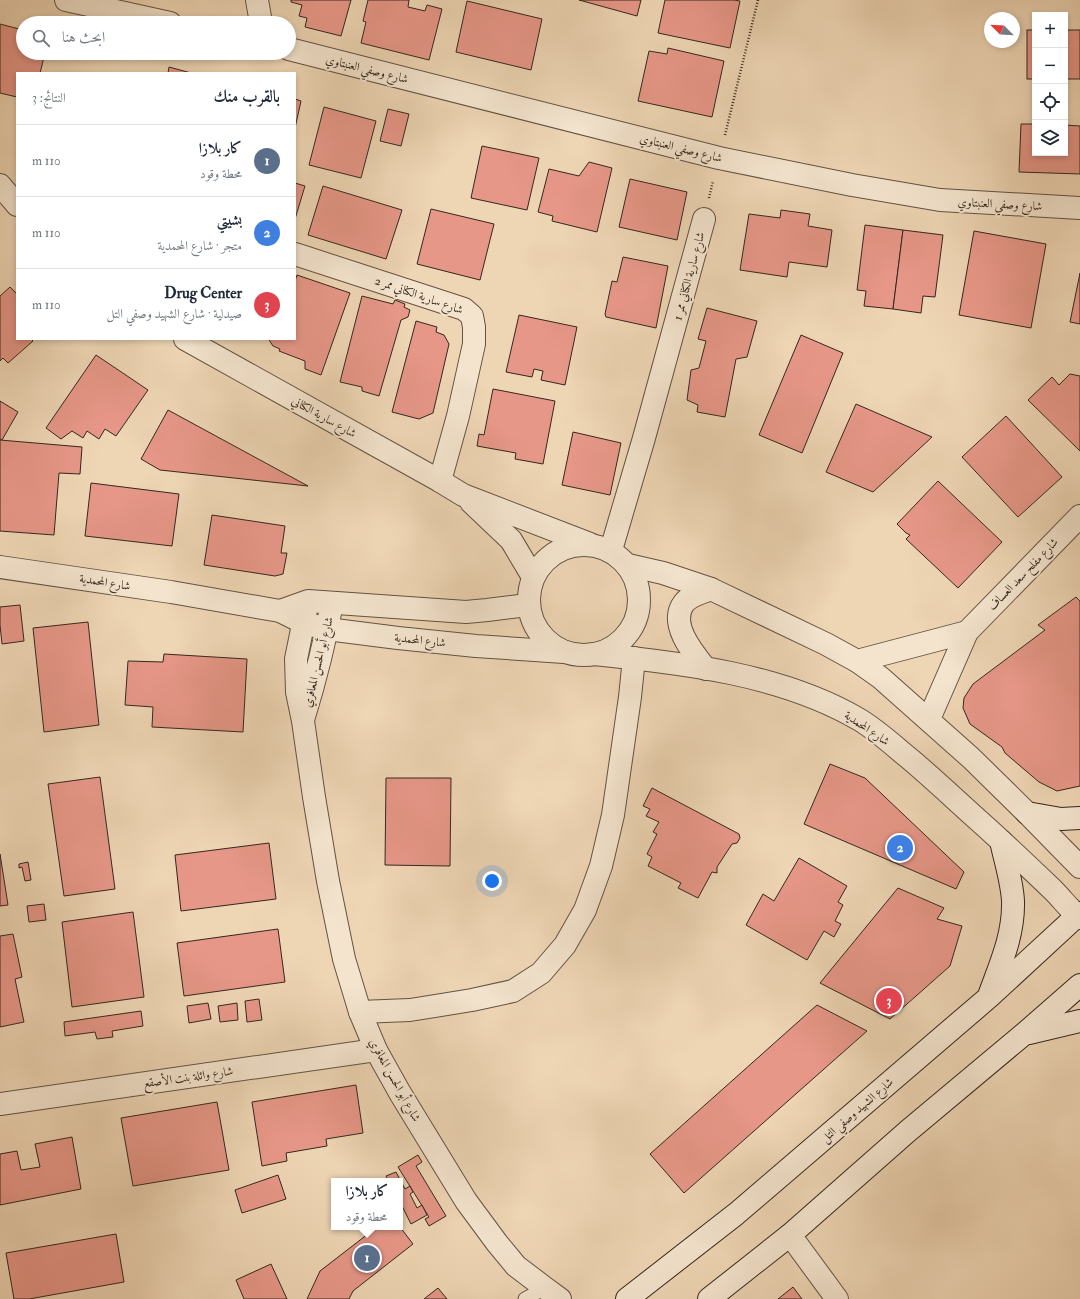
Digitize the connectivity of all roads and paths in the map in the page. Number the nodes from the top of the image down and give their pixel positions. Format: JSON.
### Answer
{"nodes":[{"id":1,"x":66,"y":0,"type":"edge"},
{"id":2,"x":257,"y":0,"type":"edge"},
{"id":3,"x":758,"y":0,"type":"edge"},
{"id":4,"x":138,"y":16,"type":"edge"},
{"id":5,"x":259,"y":16,"type":"edge"},
{"id":6,"x":296,"y":51,"type":"edge"},
{"id":7,"x":719,"y":158,"type":"junction"},
{"id":8,"x":0,"y":185,"type":"edge"},
{"id":9,"x":16,"y":204,"type":"edge"},
{"id":10,"x":1080,"y":208,"type":"edge"},
{"id":11,"x":704,"y":219,"type":"joint"},
{"id":12,"x":296,"y":254,"type":"edge"},
{"id":13,"x":187,"y":340,"type":"edge"},
{"id":14,"x":440,"y":481,"type":"junction"},
{"id":15,"x":463,"y":495,"type":"junction"},
{"id":16,"x":1080,"y":516,"type":"edge"},
{"id":17,"x":590,"y":544,"type":"junction"},
{"id":18,"x":611,"y":550,"type":"junction"},
{"id":19,"x":628,"y":565,"type":"junction"},
{"id":20,"x":0,"y":566,"type":"edge"},
{"id":21,"x":533,"y":577,"type":"junction"},
{"id":22,"x":711,"y":589,"type":"junction"},
{"id":23,"x":308,"y":601,"type":"junction"},
{"id":24,"x":332,"y":603,"type":"junction"},
{"id":25,"x":528,"y":604,"type":"junction"},
{"id":26,"x":280,"y":611,"type":"junction"},
{"id":27,"x":304,"y":623,"type":"junction"},
{"id":28,"x":327,"y":629,"type":"junction"},
{"id":29,"x":967,"y":632,"type":"junction"},
{"id":30,"x":564,"y":652,"type":"junction"},
{"id":31,"x":594,"y":654,"type":"junction"},
{"id":32,"x":634,"y":658,"type":"junction"},
{"id":33,"x":857,"y":662,"type":"junction"},
{"id":34,"x":706,"y":669,"type":"junction"},
{"id":35,"x":929,"y":719,"type":"junction"},
{"id":36,"x":303,"y":721,"type":"junction"},
{"id":37,"x":1027,"y":813,"type":"junction"},
{"id":38,"x":1080,"y":818,"type":"edge"},
{"id":39,"x":1001,"y":841,"type":"junction"},
{"id":40,"x":1080,"y":867,"type":"edge"},
{"id":41,"x":1079,"y":916,"type":"edge"},
{"id":42,"x":1080,"y":985,"type":"edge"},
{"id":43,"x":989,"y":998,"type":"junction"},
{"id":44,"x":360,"y":1012,"type":"junction"},
{"id":45,"x":1080,"y":1021,"type":"edge"},
{"id":46,"x":1024,"y":1034,"type":"junction"},
{"id":47,"x":376,"y":1050,"type":"junction"},
{"id":48,"x":0,"y":1104,"type":"edge"},
{"id":49,"x":790,"y":1234,"type":"junction"},
{"id":50,"x":552,"y":1294,"type":"edge"},
{"id":51,"x":525,"y":1299,"type":"edge"},
{"id":52,"x":627,"y":1299,"type":"edge"},
{"id":53,"x":709,"y":1299,"type":"edge"},
{"id":54,"x":837,"y":1299,"type":"edge"}],
"edges":[{"from":1,"to":4,"type":"street"},
{"from":2,"to":5,"type":"street"},
{"from":3,"to":7,"type":"path","name":"شارع سارية الكناني ممر 1"},
{"from":6,"to":7,"type":"street","name":"شارع وصفي العنبتاوي"},
{"from":7,"to":10,"type":"street","name":"شارع وصفي العنبتاوي"},
{"from":7,"to":11,"type":"path","name":"شارع سارية الكناني ممر 1"},
{"from":8,"to":9,"type":"street"},
{"from":11,"to":18,"type":"street","name":"شارع سارية الكناني ممر 1"},
{"from":12,"to":14,"type":"street","name":"شارع سارية الكناني ممر 2"},
{"from":13,"to":14,"type":"street","name":"شارع سارية الكناني"},
{"from":14,"to":15,"type":"street","name":"شارع سارية الكناني"},
{"from":15,"to":17,"type":"street","name":"شارع سارية الكناني"},
{"from":15,"to":21,"type":"street","name":"شارع سارية الكناني"},
{"from":16,"to":29,"type":"street","name":"شارع مفلح سعد العساف"},
{"from":17,"to":18,"type":"street"},
{"from":17,"to":21,"type":"street"},
{"from":18,"to":19,"type":"street"},
{"from":19,"to":22,"type":"street"},
{"from":19,"to":31,"type":"street"},
{"from":20,"to":26,"type":"street","name":"شارع المحمدية"},
{"from":21,"to":25,"type":"street"},
{"from":22,"to":33,"type":"street"},
{"from":22,"to":34,"type":"street"},
{"from":23,"to":24,"type":"street","name":"شارع المحمدية"},
{"from":23,"to":26,"type":"street","name":"شارع المحمدية"},
{"from":23,"to":27,"type":"street","name":"شارع أبو الحسن المعافري"},
{"from":24,"to":25,"type":"street","name":"شارع المحمدية"},
{"from":24,"to":28,"type":"street","name":"شارع أبو الحسن المعافري"},
{"from":25,"to":30,"type":"street"},
{"from":26,"to":27,"type":"street","name":"شارع المحمدية"},
{"from":27,"to":28,"type":"street","name":"شارع المحمدية"},
{"from":27,"to":36,"type":"street","name":"شارع أبو الحسن المعافري"},
{"from":28,"to":30,"type":"street","name":"شارع المحمدية"},
{"from":28,"to":36,"type":"street","name":"شارع أبو الحسن المعافري"},
{"from":29,"to":33,"type":"street"},
{"from":29,"to":35,"type":"street","name":"شارع مفلح سعد العساف"},
{"from":30,"to":31,"type":"street"},
{"from":31,"to":32,"type":"street","name":"شارع المحمدية"},
{"from":32,"to":34,"type":"street","name":"شارع المحمدية"},
{"from":32,"to":44,"type":"street"},
{"from":33,"to":35,"type":"street"},
{"from":34,"to":39,"type":"street","name":"شارع المحمدية"},
{"from":35,"to":37,"type":"street"},
{"from":36,"to":44,"type":"street","name":"شارع أبو الحسن المعافري"},
{"from":37,"to":38,"type":"street"},
{"from":37,"to":40,"type":"street"},
{"from":39,"to":41,"type":"street","name":"شارع المحمدية"},
{"from":39,"to":43,"type":"street"},
{"from":41,"to":43,"type":"street","name":"شارع الشهيد وصفي التل"},
{"from":42,"to":46,"type":"street"},
{"from":43,"to":52,"type":"street","name":"شارع الشهيد وصفي التل"},
{"from":44,"to":47,"type":"street","name":"شارع أبو الحسن المعافري"},
{"from":45,"to":46,"type":"street"},
{"from":46,"to":49,"type":"street"},
{"from":47,"to":48,"type":"street","name":"شارع وائلة بنت الأصقع"},
{"from":47,"to":50,"type":"street","name":"شارع أبو الحسن المعافري"},
{"from":49,"to":53,"type":"street"},
{"from":49,"to":54,"type":"street"},
{"from":50,"to":51,"type":"lane"}]}
